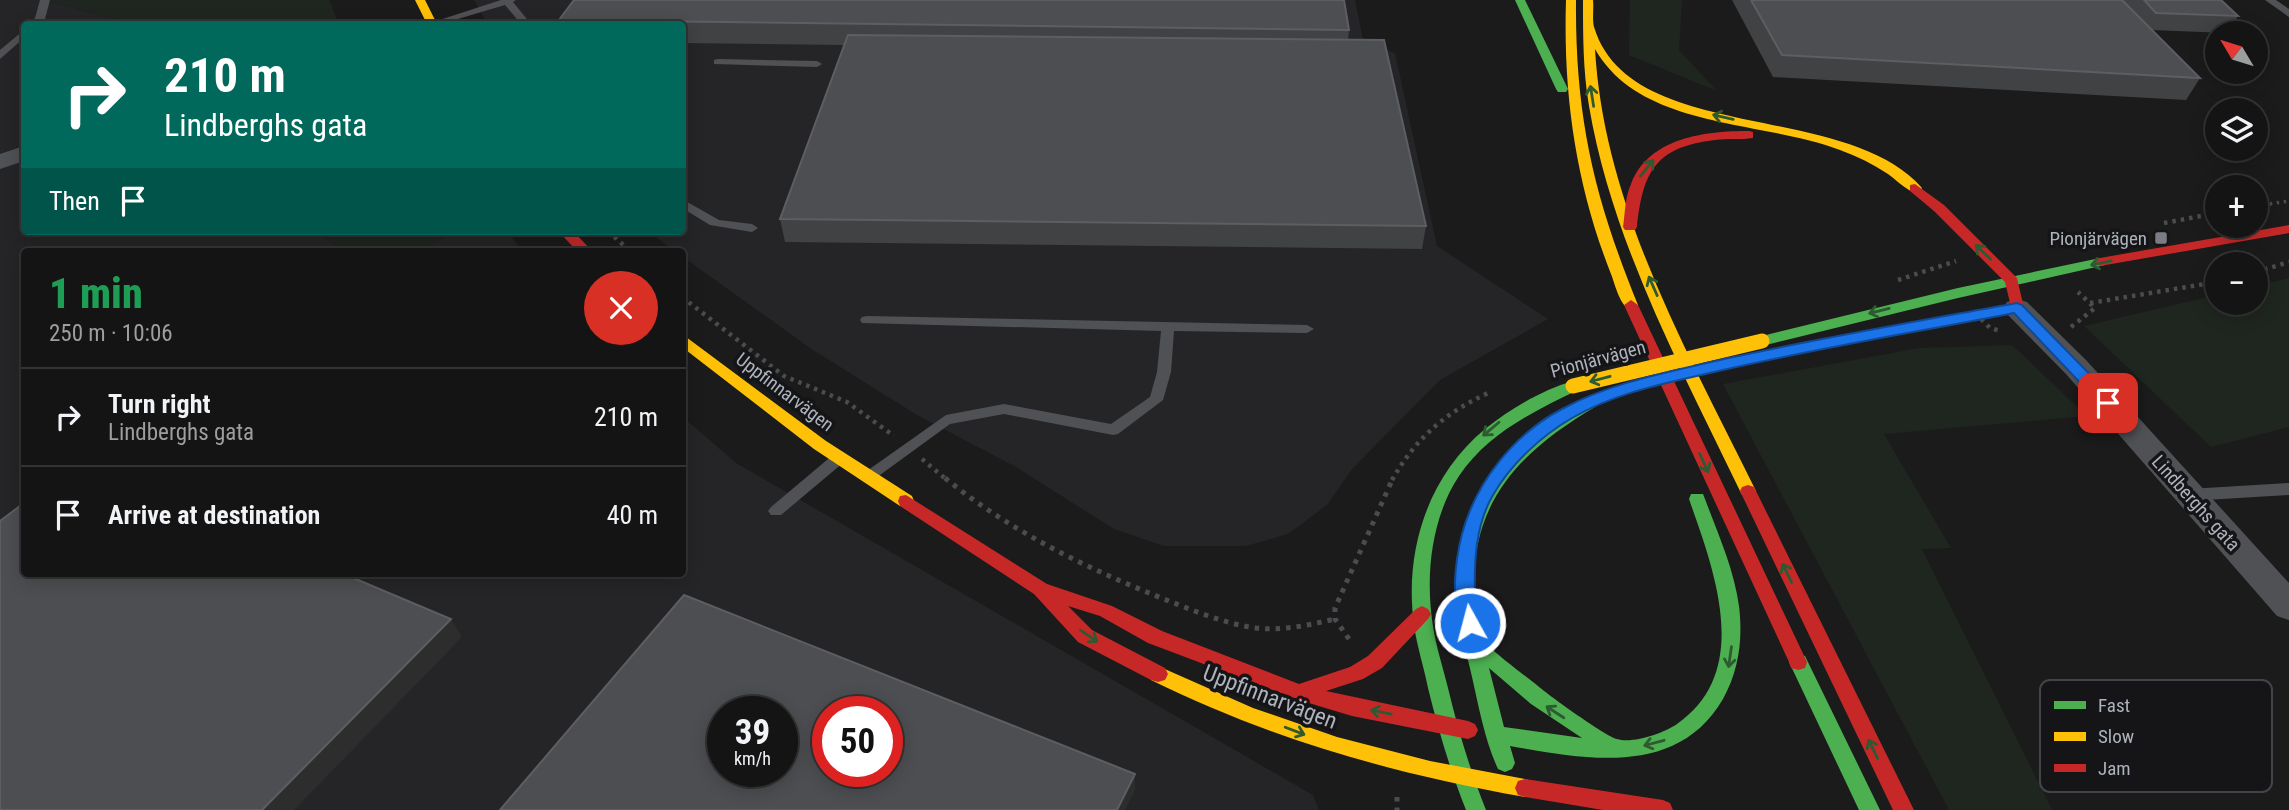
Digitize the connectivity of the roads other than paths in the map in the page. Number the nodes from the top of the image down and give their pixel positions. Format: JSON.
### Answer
{"nodes":[{"id":1,"x":45,"y":0,"type":"edge"},
{"id":2,"x":419,"y":0,"type":"edge"},
{"id":3,"x":1520,"y":0,"type":"edge"},
{"id":4,"x":1571,"y":0,"type":"edge"},
{"id":5,"x":1588,"y":0,"type":"edge"},
{"id":6,"x":2270,"y":0,"type":"edge"},
{"id":7,"x":509,"y":1,"type":"edge"},
{"id":8,"x":2289,"y":14,"type":"edge"},
{"id":9,"x":38,"y":21,"type":"edge"},
{"id":10,"x":430,"y":21,"type":"edge"},
{"id":11,"x":442,"y":21,"type":"edge"},
{"id":12,"x":524,"y":21,"type":"edge"},
{"id":13,"x":1587,"y":23,"type":"junction"},
{"id":14,"x":21,"y":36,"type":"edge"},
{"id":15,"x":0,"y":56,"type":"edge"},
{"id":16,"x":718,"y":62,"type":"dead end"},
{"id":17,"x":817,"y":64,"type":"dead end"},
{"id":18,"x":1571,"y":114,"type":"junction"},
{"id":19,"x":21,"y":154,"type":"edge"},
{"id":20,"x":0,"y":162,"type":"edge"},
{"id":21,"x":686,"y":205,"type":"edge"},
{"id":22,"x":752,"y":228,"type":"dead end"},
{"id":23,"x":2289,"y":229,"type":"edge"},
{"id":24,"x":1630,"y":232,"type":"junction"},
{"id":25,"x":569,"y":235,"type":"edge"},
{"id":26,"x":1950,"y":243,"type":"dead end"},
{"id":27,"x":582,"y":248,"type":"edge"},
{"id":28,"x":1974,"y":272,"type":"dead end"},
{"id":29,"x":1987,"y":286,"type":"junction"},
{"id":30,"x":2019,"y":301,"type":"junction"},
{"id":31,"x":867,"y":320,"type":"dead end"},
{"id":32,"x":1168,"y":327,"type":"junction"},
{"id":33,"x":1307,"y":329,"type":"dead end"},
{"id":34,"x":686,"y":341,"type":"edge"},
{"id":35,"x":1766,"y":347,"type":"junction"},
{"id":36,"x":1808,"y":347,"type":"dead end"},
{"id":37,"x":1664,"y":379,"type":"junction"},
{"id":38,"x":1683,"y":453,"type":"dead end"},
{"id":39,"x":838,"y":458,"type":"junction"},
{"id":40,"x":868,"y":478,"type":"junction"},
{"id":41,"x":1689,"y":478,"type":"dead end"},
{"id":42,"x":2289,"y":489,"type":"edge"},
{"id":43,"x":2189,"y":495,"type":"junction"},
{"id":44,"x":776,"y":511,"type":"dead end"},
{"id":45,"x":1040,"y":589,"type":"junction"},
{"id":46,"x":2289,"y":606,"type":"edge"},
{"id":47,"x":1422,"y":614,"type":"junction"},
{"id":48,"x":1474,"y":643,"type":"junction"},
{"id":49,"x":1299,"y":692,"type":"junction"},
{"id":50,"x":1448,"y":727,"type":"junction"},
{"id":51,"x":1495,"y":734,"type":"junction"},
{"id":52,"x":1613,"y":748,"type":"junction"},
{"id":53,"x":1461,"y":778,"type":"junction"},
{"id":54,"x":1515,"y":791,"type":"junction"},
{"id":55,"x":1476,"y":810,"type":"edge"},
{"id":56,"x":1663,"y":810,"type":"edge"},
{"id":57,"x":1870,"y":810,"type":"edge"},
{"id":58,"x":1904,"y":810,"type":"edge"}],
"edges":[{"from":1,"to":9,"type":"lane"},
{"from":2,"to":10,"type":"main road"},
{"from":3,"to":18,"type":"main road"},
{"from":4,"to":18,"type":"main road"},
{"from":5,"to":13,"type":"main road"},
{"from":6,"to":8,"type":"lane"},
{"from":7,"to":11,"type":"lane"},
{"from":7,"to":12,"type":"lane"},
{"from":24,"to":13,"type":"main road","one_way":true},
{"from":30,"to":13,"type":"main road","one_way":true},
{"from":14,"to":15,"type":"lane"},
{"from":16,"to":17,"type":"lane"},
{"from":18,"to":37,"type":"main road"},
{"from":19,"to":20,"type":"street"},
{"from":21,"to":22,"type":"lane"},
{"from":23,"to":30,"type":"main road","name":"Pionjärvägen","one_way":true},
{"from":24,"to":26,"type":"main road","one_way":true},
{"from":58,"to":24,"type":"main road","one_way":true},
{"from":25,"to":27,"type":"main road"},
{"from":28,"to":29,"type":"main road"},
{"from":29,"to":30,"type":"main road"},
{"from":29,"to":30,"type":"main road","name":"Pionjärvägen"},
{"from":29,"to":35,"type":"main road","name":"Pionjärvägen","one_way":true},
{"from":30,"to":43,"type":"street","name":"Lindberghs gata"},
{"from":31,"to":32,"type":"lane"},
{"from":32,"to":33,"type":"lane"},
{"from":32,"to":40,"type":"lane"},
{"from":34,"to":39,"type":"main road","name":"Uppfinnarvägen"},
{"from":35,"to":36,"type":"main road","name":"Pionjärvägen"},
{"from":35,"to":47,"type":"main road","name":"Pionjärvägen","one_way":true,"bridge":true},
{"from":35,"to":48,"type":"main road","name":"Pionjärvägen"},
{"from":37,"to":38,"type":"main road"},
{"from":37,"to":57,"type":"main road","one_way":true},
{"from":39,"to":40,"type":"main road","name":"Uppfinnarvägen"},
{"from":39,"to":44,"type":"lane"},
{"from":40,"to":45,"type":"main road","name":"Uppfinnarvägen"},
{"from":41,"to":52,"type":"main road","name":"Uppfinnarvägen","one_way":true},
{"from":42,"to":43,"type":"lane"},
{"from":43,"to":46,"type":"street","name":"Lindberghs gata"},
{"from":45,"to":49,"type":"main road","name":"Uppfinnarvägen"},
{"from":45,"to":53,"type":"main road","name":"Uppfinnarvägen","one_way":true},
{"from":47,"to":49,"type":"main road"},
{"from":47,"to":50,"type":"main road","name":"Pionjärvägen"},
{"from":48,"to":51,"type":"main road","name":"Pionjärvägen"},
{"from":52,"to":48,"type":"main road","one_way":true},
{"from":50,"to":49,"type":"main road","name":"Uppfinnarvägen","one_way":true},
{"from":50,"to":51,"type":"main road","name":"Uppfinnarvägen"},
{"from":50,"to":53,"type":"main road","name":"Pionjärvägen"},
{"from":51,"to":52,"type":"main road","name":"Uppfinnarvägen"},
{"from":51,"to":54,"type":"main road","name":"Pionjärvägen"},
{"from":53,"to":54,"type":"main road","name":"Uppfinnarvägen"},
{"from":53,"to":55,"type":"main road","name":"Pionjärvägen"},
{"from":54,"to":56,"type":"main road","name":"Uppfinnarvägen"}]}
